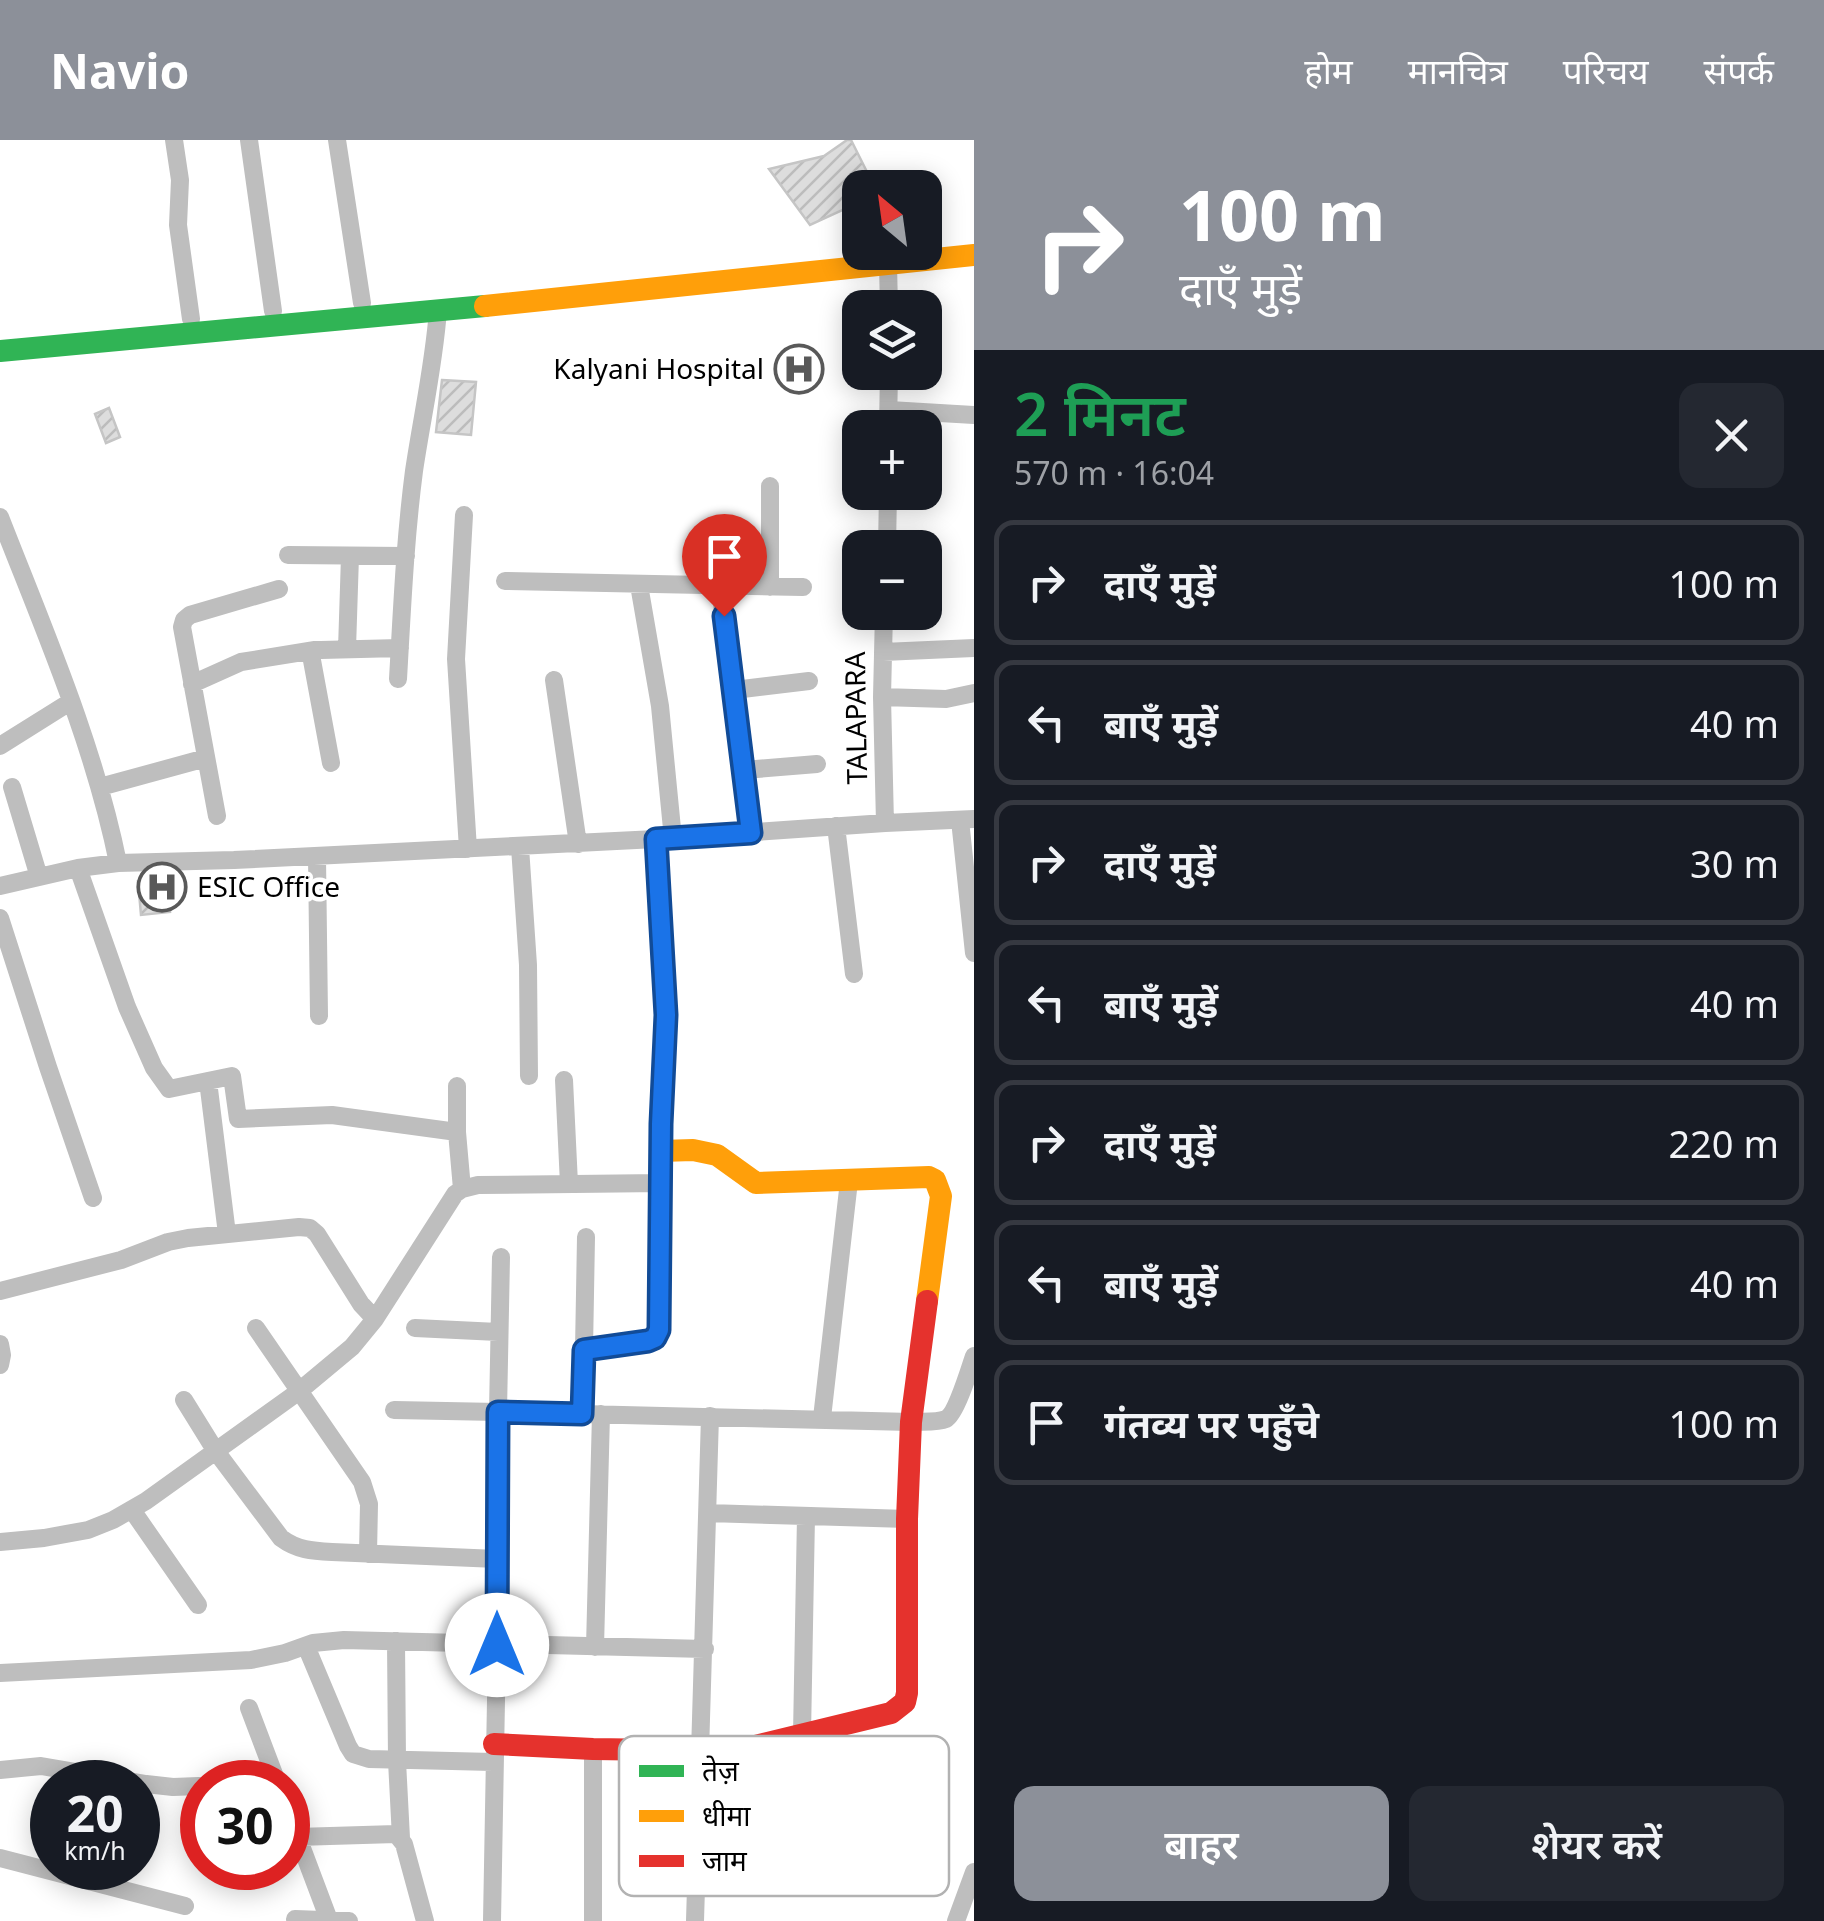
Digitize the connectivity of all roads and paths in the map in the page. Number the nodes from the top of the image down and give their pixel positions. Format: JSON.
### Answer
{"nodes":[{"id":1,"x":174,"y":140,"type":"edge"},
{"id":2,"x":250,"y":140,"type":"edge"},
{"id":3,"x":337,"y":140,"type":"edge"},
{"id":4,"x":974,"y":242,"type":"edge"},
{"id":5,"x":942,"y":245,"type":"edge"},
{"id":6,"x":974,"y":255,"type":"edge"},
{"id":7,"x":942,"y":256,"type":"edge"},
{"id":8,"x":842,"y":261,"type":"edge"},
{"id":9,"x":842,"y":262,"type":"edge"},
{"id":10,"x":362,"y":302,"type":"junction"},
{"id":11,"x":438,"y":310,"type":"junction"},
{"id":12,"x":274,"y":311,"type":"junction"},
{"id":13,"x":191,"y":319,"type":"junction"},
{"id":14,"x":0,"y":337,"type":"edge"},
{"id":15,"x":0,"y":351,"type":"edge"},
{"id":16,"x":974,"y":415,"type":"edge"},
{"id":17,"x":942,"y":416,"type":"edge"},
{"id":18,"x":770,"y":486,"type":"dead end"},
{"id":19,"x":464,"y":515,"type":"dead end"},
{"id":20,"x":0,"y":517,"type":"edge"},
{"id":21,"x":288,"y":555,"type":"dead end"},
{"id":22,"x":350,"y":556,"type":"junction"},
{"id":23,"x":406,"y":556,"type":"junction"},
{"id":24,"x":505,"y":581,"type":"dead end"},
{"id":25,"x":640,"y":585,"type":"junction"},
{"id":26,"x":720,"y":587,"type":"junction"},
{"id":27,"x":770,"y":587,"type":"junction"},
{"id":28,"x":803,"y":587,"type":"dead end"},
{"id":29,"x":280,"y":589,"type":"dead end"},
{"id":30,"x":884,"y":630,"type":"edge"},
{"id":31,"x":400,"y":648,"type":"junction"},
{"id":32,"x":974,"y":648,"type":"edge"},
{"id":33,"x":347,"y":649,"type":"junction"},
{"id":34,"x":315,"y":650,"type":"junction"},
{"id":35,"x":883,"y":652,"type":"junction"},
{"id":36,"x":398,"y":679,"type":"dead end"},
{"id":37,"x":554,"y":680,"type":"dead end"},
{"id":38,"x":809,"y":681,"type":"dead end"},
{"id":39,"x":192,"y":684,"type":"junction"},
{"id":40,"x":734,"y":690,"type":"junction"},
{"id":41,"x":974,"y":693,"type":"edge"},
{"id":42,"x":882,"y":698,"type":"junction"},
{"id":43,"x":70,"y":702,"type":"junction"},
{"id":44,"x":0,"y":746,"type":"edge"},
{"id":45,"x":206,"y":758,"type":"junction"},
{"id":46,"x":331,"y":763,"type":"dead end"},
{"id":47,"x":817,"y":764,"type":"dead end"},
{"id":48,"x":744,"y":770,"type":"junction"},
{"id":49,"x":12,"y":787,"type":"dead end"},
{"id":50,"x":100,"y":788,"type":"junction"},
{"id":51,"x":216,"y":816,"type":"dead end"},
{"id":52,"x":967,"y":819,"type":"edge"},
{"id":53,"x":885,"y":822,"type":"junction"},
{"id":54,"x":836,"y":826,"type":"junction"},
{"id":55,"x":751,"y":833,"type":"junction"},
{"id":56,"x":664,"y":839,"type":"junction"},
{"id":57,"x":578,"y":844,"type":"junction"},
{"id":58,"x":520,"y":846,"type":"junction"},
{"id":59,"x":468,"y":849,"type":"junction"},
{"id":60,"x":316,"y":856,"type":"junction"},
{"id":61,"x":118,"y":863,"type":"junction"},
{"id":62,"x":78,"y":868,"type":"junction"},
{"id":63,"x":39,"y":877,"type":"junction"},
{"id":64,"x":0,"y":886,"type":"edge"},
{"id":65,"x":0,"y":918,"type":"edge"},
{"id":66,"x":974,"y":953,"type":"edge"},
{"id":67,"x":854,"y":974,"type":"dead end"},
{"id":68,"x":319,"y":1016,"type":"dead end"},
{"id":69,"x":529,"y":1076,"type":"dead end"},
{"id":70,"x":564,"y":1080,"type":"dead end"},
{"id":71,"x":208,"y":1081,"type":"junction"},
{"id":72,"x":457,"y":1086,"type":"dead end"},
{"id":73,"x":457,"y":1132,"type":"junction"},
{"id":74,"x":661,"y":1151,"type":"junction"},
{"id":75,"x":849,"y":1180,"type":"junction"},
{"id":76,"x":568,"y":1184,"type":"junction"},
{"id":77,"x":661,"y":1184,"type":"junction"},
{"id":78,"x":462,"y":1189,"type":"junction"},
{"id":79,"x":94,"y":1198,"type":"dead end"},
{"id":80,"x":227,"y":1234,"type":"junction"},
{"id":81,"x":586,"y":1237,"type":"dead end"},
{"id":82,"x":501,"y":1257,"type":"dead end"},
{"id":83,"x":0,"y":1291,"type":"edge"},
{"id":84,"x":374,"y":1319,"type":"junction"},
{"id":85,"x":256,"y":1328,"type":"dead end"},
{"id":86,"x":415,"y":1328,"type":"dead end"},
{"id":87,"x":498,"y":1332,"type":"junction"},
{"id":88,"x":0,"y":1344,"type":"edge"},
{"id":89,"x":584,"y":1350,"type":"junction"},
{"id":90,"x":974,"y":1356,"type":"edge"},
{"id":91,"x":0,"y":1365,"type":"edge"},
{"id":92,"x":298,"y":1392,"type":"junction"},
{"id":93,"x":184,"y":1400,"type":"dead end"},
{"id":94,"x":394,"y":1410,"type":"dead end"},
{"id":95,"x":498,"y":1412,"type":"junction"},
{"id":96,"x":591,"y":1414,"type":"junction"},
{"id":97,"x":710,"y":1416,"type":"junction"},
{"id":98,"x":822,"y":1418,"type":"junction"},
{"id":99,"x":912,"y":1422,"type":"junction"},
{"id":100,"x":215,"y":1450,"type":"junction"},
{"id":101,"x":132,"y":1510,"type":"junction"},
{"id":102,"x":708,"y":1513,"type":"junction"},
{"id":103,"x":806,"y":1516,"type":"junction"},
{"id":104,"x":906,"y":1520,"type":"junction"},
{"id":105,"x":0,"y":1542,"type":"edge"},
{"id":106,"x":368,"y":1554,"type":"junction"},
{"id":107,"x":497,"y":1559,"type":"junction"},
{"id":108,"x":198,"y":1605,"type":"dead end"},
{"id":109,"x":396,"y":1641,"type":"junction"},
{"id":110,"x":497,"y":1645,"type":"junction"},
{"id":111,"x":306,"y":1646,"type":"junction"},
{"id":112,"x":595,"y":1647,"type":"junction"},
{"id":113,"x":705,"y":1649,"type":"junction"},
{"id":114,"x":0,"y":1674,"type":"edge"},
{"id":115,"x":249,"y":1708,"type":"dead end"},
{"id":116,"x":802,"y":1735,"type":"junction"},
{"id":117,"x":701,"y":1736,"type":"edge"},
{"id":118,"x":798,"y":1736,"type":"edge"},
{"id":119,"x":593,"y":1749,"type":"junction"},
{"id":120,"x":619,"y":1749,"type":"edge"},
{"id":121,"x":494,"y":1753,"type":"junction"},
{"id":122,"x":269,"y":1760,"type":"edge"},
{"id":123,"x":397,"y":1761,"type":"junction"},
{"id":124,"x":0,"y":1770,"type":"edge"},
{"id":125,"x":180,"y":1786,"type":"edge"},
{"id":126,"x":310,"y":1836,"type":"edge"},
{"id":127,"x":401,"y":1838,"type":"junction"},
{"id":128,"x":0,"y":1858,"type":"edge"},
{"id":129,"x":310,"y":1871,"type":"edge"},
{"id":130,"x":974,"y":1872,"type":"edge"},
{"id":131,"x":697,"y":1896,"type":"edge"},
{"id":132,"x":185,"y":1906,"type":"dead end"},
{"id":133,"x":295,"y":1919,"type":"edge"},
{"id":134,"x":329,"y":1920,"type":"edge"},
{"id":135,"x":349,"y":1921,"type":"edge"},
{"id":136,"x":425,"y":1921,"type":"edge"},
{"id":137,"x":492,"y":1921,"type":"edge"},
{"id":138,"x":594,"y":1921,"type":"edge"},
{"id":139,"x":696,"y":1921,"type":"edge"},
{"id":140,"x":956,"y":1921,"type":"edge"}],
"edges":[{"from":1,"to":13,"type":"street"},
{"from":2,"to":12,"type":"street"},
{"from":3,"to":10,"type":"street"},
{"from":4,"to":5,"type":"main road"},
{"from":6,"to":7,"type":"main road"},
{"from":8,"to":10,"type":"main road"},
{"from":9,"to":11,"type":"main road"},
{"from":10,"to":12,"type":"main road"},
{"from":11,"to":15,"type":"main road"},
{"from":11,"to":23,"type":"street"},
{"from":12,"to":13,"type":"main road"},
{"from":13,"to":14,"type":"main road"},
{"from":16,"to":17,"type":"street"},
{"from":18,"to":27,"type":"street"},
{"from":19,"to":59,"type":"street"},
{"from":20,"to":43,"type":"street"},
{"from":21,"to":22,"type":"street"},
{"from":22,"to":23,"type":"street"},
{"from":22,"to":33,"type":"street"},
{"from":23,"to":31,"type":"street"},
{"from":24,"to":25,"type":"street"},
{"from":25,"to":26,"type":"street"},
{"from":25,"to":56,"type":"street"},
{"from":26,"to":27,"type":"street"},
{"from":26,"to":40,"type":"street"},
{"from":27,"to":28,"type":"street"},
{"from":29,"to":39,"type":"street"},
{"from":30,"to":35,"type":"street","name":"TALAPARA"},
{"from":31,"to":33,"type":"street"},
{"from":31,"to":36,"type":"street"},
{"from":32,"to":35,"type":"street"},
{"from":33,"to":34,"type":"street"},
{"from":34,"to":39,"type":"street"},
{"from":34,"to":46,"type":"street"},
{"from":35,"to":42,"type":"street","name":"TALAPARA"},
{"from":37,"to":57,"type":"street"},
{"from":38,"to":40,"type":"street"},
{"from":39,"to":45,"type":"street"},
{"from":40,"to":48,"type":"street"},
{"from":41,"to":42,"type":"street"},
{"from":42,"to":53,"type":"street","name":"TALAPARA"},
{"from":43,"to":44,"type":"street"},
{"from":43,"to":50,"type":"street"},
{"from":45,"to":50,"type":"street"},
{"from":45,"to":51,"type":"street"},
{"from":47,"to":48,"type":"street"},
{"from":48,"to":55,"type":"street"},
{"from":49,"to":63,"type":"street"},
{"from":50,"to":61,"type":"street"},
{"from":52,"to":53,"type":"street"},
{"from":52,"to":66,"type":"street"},
{"from":53,"to":54,"type":"street"},
{"from":54,"to":55,"type":"street"},
{"from":54,"to":67,"type":"street"},
{"from":55,"to":56,"type":"street"},
{"from":56,"to":57,"type":"street"},
{"from":56,"to":74,"type":"street"},
{"from":57,"to":58,"type":"street"},
{"from":58,"to":59,"type":"street"},
{"from":58,"to":69,"type":"street"},
{"from":59,"to":60,"type":"street"},
{"from":60,"to":61,"type":"street"},
{"from":60,"to":68,"type":"street"},
{"from":61,"to":62,"type":"street"},
{"from":62,"to":63,"type":"street"},
{"from":62,"to":71,"type":"street"},
{"from":63,"to":64,"type":"street"},
{"from":65,"to":79,"type":"street"},
{"from":70,"to":76,"type":"street"},
{"from":71,"to":73,"type":"street"},
{"from":71,"to":80,"type":"street"},
{"from":72,"to":73,"type":"street"},
{"from":73,"to":78,"type":"street"},
{"from":74,"to":75,"type":"main road"},
{"from":74,"to":77,"type":"street"},
{"from":75,"to":98,"type":"street"},
{"from":75,"to":99,"type":"main road"},
{"from":76,"to":77,"type":"street"},
{"from":76,"to":78,"type":"street"},
{"from":77,"to":89,"type":"street"},
{"from":78,"to":84,"type":"street"},
{"from":80,"to":83,"type":"street"},
{"from":80,"to":84,"type":"street"},
{"from":81,"to":89,"type":"street"},
{"from":82,"to":87,"type":"street"},
{"from":84,"to":92,"type":"street"},
{"from":85,"to":92,"type":"street"},
{"from":86,"to":87,"type":"street"},
{"from":87,"to":95,"type":"street"},
{"from":88,"to":91,"type":"street"},
{"from":89,"to":96,"type":"street"},
{"from":90,"to":99,"type":"street"},
{"from":92,"to":100,"type":"street"},
{"from":92,"to":106,"type":"street"},
{"from":93,"to":100,"type":"street"},
{"from":94,"to":95,"type":"street"},
{"from":95,"to":96,"type":"street"},
{"from":95,"to":107,"type":"street"},
{"from":96,"to":97,"type":"street"},
{"from":96,"to":112,"type":"street"},
{"from":97,"to":98,"type":"street"},
{"from":97,"to":102,"type":"street"},
{"from":98,"to":99,"type":"street"},
{"from":99,"to":104,"type":"main road"},
{"from":100,"to":101,"type":"street"},
{"from":100,"to":106,"type":"street"},
{"from":101,"to":105,"type":"street"},
{"from":101,"to":108,"type":"street"},
{"from":102,"to":103,"type":"street"},
{"from":102,"to":113,"type":"street"},
{"from":103,"to":104,"type":"street"},
{"from":103,"to":116,"type":"street"},
{"from":104,"to":116,"type":"main road"},
{"from":106,"to":107,"type":"street"},
{"from":107,"to":110,"type":"street"},
{"from":109,"to":110,"type":"street"},
{"from":109,"to":111,"type":"street"},
{"from":109,"to":123,"type":"street"},
{"from":110,"to":112,"type":"street"},
{"from":110,"to":121,"type":"street"},
{"from":111,"to":114,"type":"street"},
{"from":111,"to":123,"type":"street"},
{"from":112,"to":113,"type":"street"},
{"from":113,"to":117,"type":"street"},
{"from":115,"to":122,"type":"street"},
{"from":116,"to":118,"type":"main road"},
{"from":119,"to":120,"type":"main road"},
{"from":119,"to":121,"type":"main road"},
{"from":119,"to":138,"type":"street"},
{"from":121,"to":123,"type":"street"},
{"from":121,"to":137,"type":"street"},
{"from":123,"to":127,"type":"street"},
{"from":124,"to":125,"type":"street"},
{"from":126,"to":127,"type":"street"},
{"from":127,"to":136,"type":"street"},
{"from":128,"to":132,"type":"street"},
{"from":129,"to":134,"type":"street"},
{"from":130,"to":140,"type":"street"},
{"from":131,"to":139,"type":"street"},
{"from":133,"to":134,"type":"street"},
{"from":134,"to":135,"type":"street"}]}
